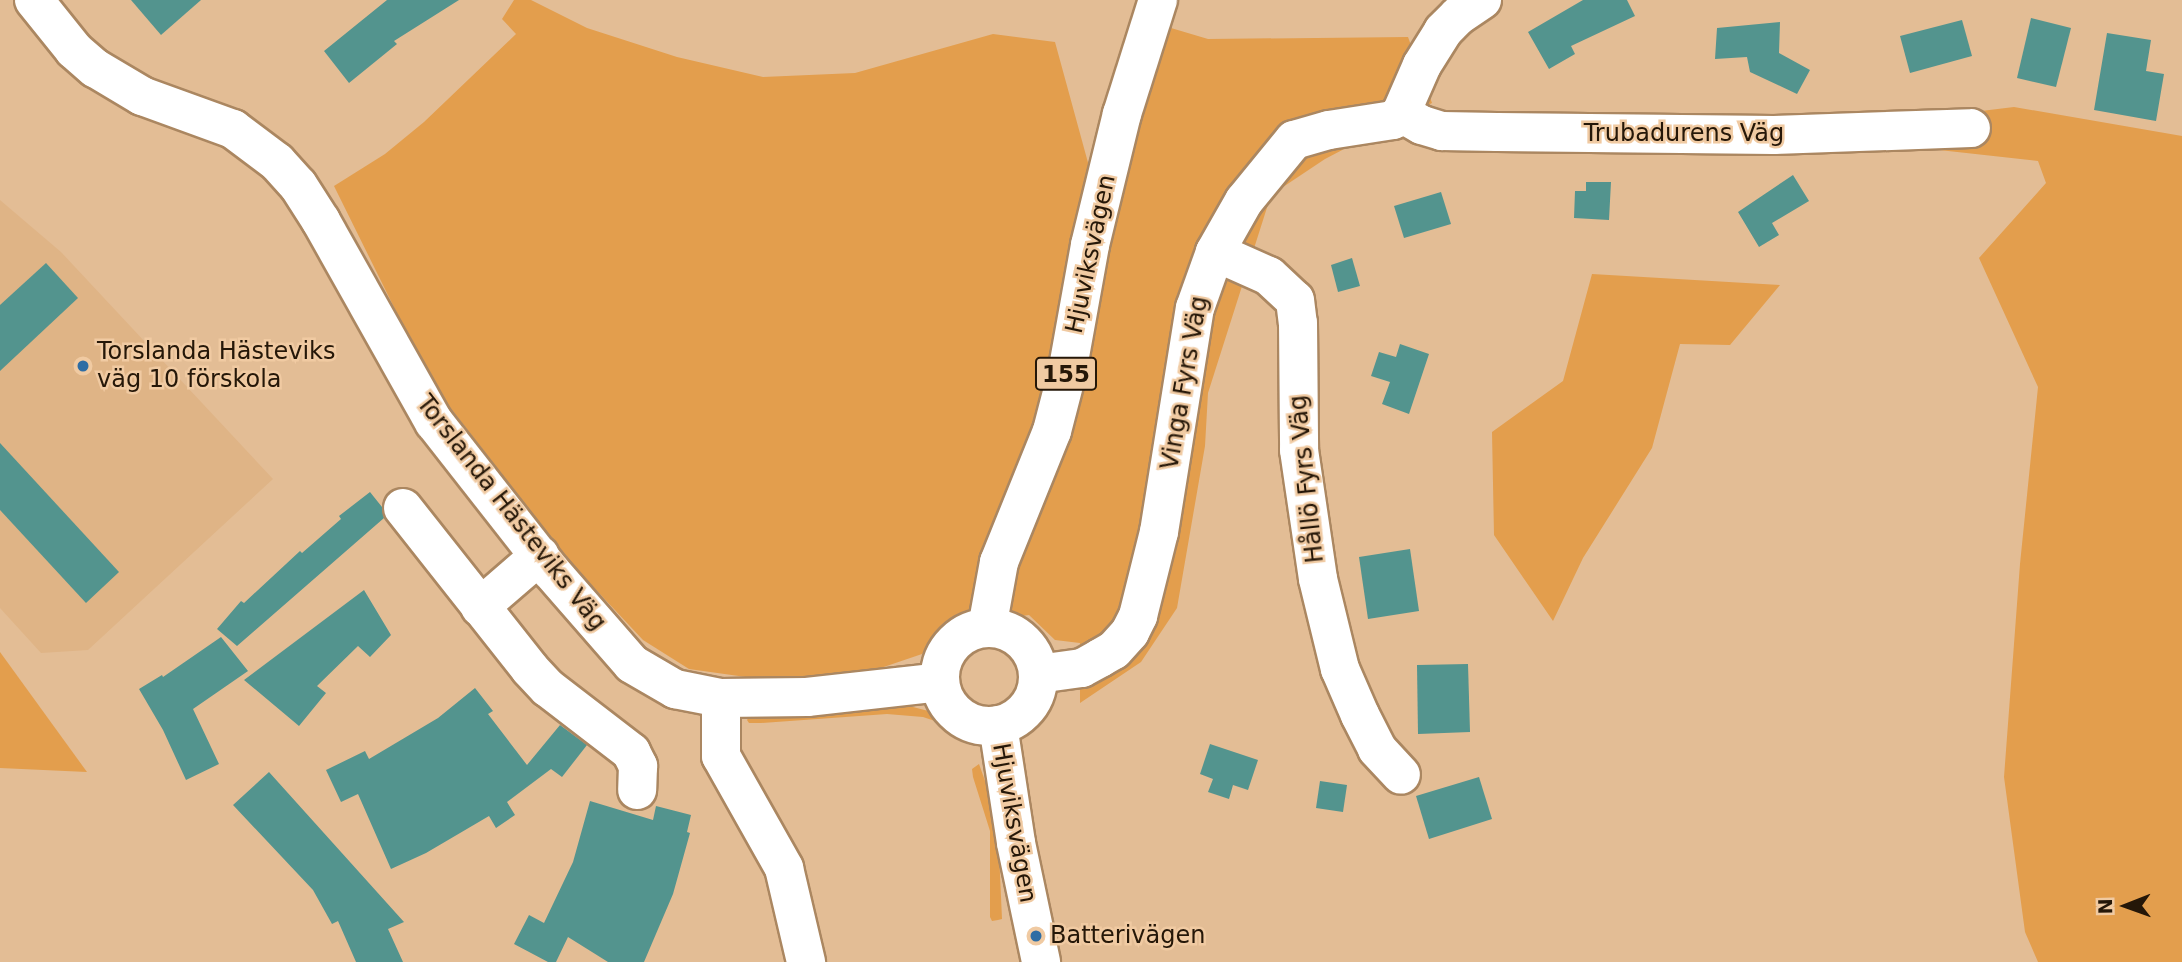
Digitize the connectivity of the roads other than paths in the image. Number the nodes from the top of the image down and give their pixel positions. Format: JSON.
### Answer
{"nodes":[{"id":1,"x":34,"y":0,"type":"edge"},
{"id":2,"x":1158,"y":0,"type":"edge"},
{"id":3,"x":1482,"y":0,"type":"edge"},
{"id":4,"x":1401,"y":113,"type":"junction"},
{"id":5,"x":1971,"y":128,"type":"dead end"},
{"id":6,"x":1215,"y":252,"type":"junction"},
{"id":7,"x":404,"y":508,"type":"dead end"},
{"id":8,"x":540,"y":555,"type":"junction"},
{"id":9,"x":480,"y":607,"type":"junction"},
{"id":10,"x":987,"y":628,"type":"junction"},
{"id":11,"x":1038,"y":674,"type":"junction"},
{"id":12,"x":940,"y":682,"type":"junction"},
{"id":13,"x":721,"y":698,"type":"junction"},
{"id":14,"x":998,"y":725,"type":"junction"},
{"id":15,"x":1401,"y":775,"type":"dead end"},
{"id":16,"x":638,"y":790,"type":"dead end"},
{"id":17,"x":806,"y":962,"type":"edge"},
{"id":18,"x":1041,"y":962,"type":"edge"}],
"edges":[{"from":1,"to":8,"type":"street","name":"Torslanda Hästeviks Väg"},
{"from":2,"to":10,"type":"street","name":"Hjuviksvägen","number":"155"},
{"from":3,"to":4,"type":"street"},
{"from":4,"to":5,"type":"street","name":"Trubadurens Väg"},
{"from":4,"to":6,"type":"street","name":"Vinga Fyrs Väg"},
{"from":6,"to":11,"type":"street","name":"Vinga Fyrs Väg"},
{"from":6,"to":15,"type":"street","name":"Hållö Fyrs Väg"},
{"from":7,"to":9,"type":"street"},
{"from":8,"to":9,"type":"street"},
{"from":8,"to":13,"type":"street","name":"Torslanda Hästeviks Väg"},
{"from":9,"to":16,"type":"street"},
{"from":10,"to":11,"type":"street"},
{"from":10,"to":12,"type":"street"},
{"from":11,"to":14,"type":"street","name":"Hjuviksvägen"},
{"from":12,"to":13,"type":"street","name":"Torslanda Hästeviks Väg"},
{"from":12,"to":14,"type":"street","name":"Hjuviksvägen"},
{"from":13,"to":17,"type":"street"},
{"from":14,"to":18,"type":"street","name":"Hjuviksvägen"}]}
